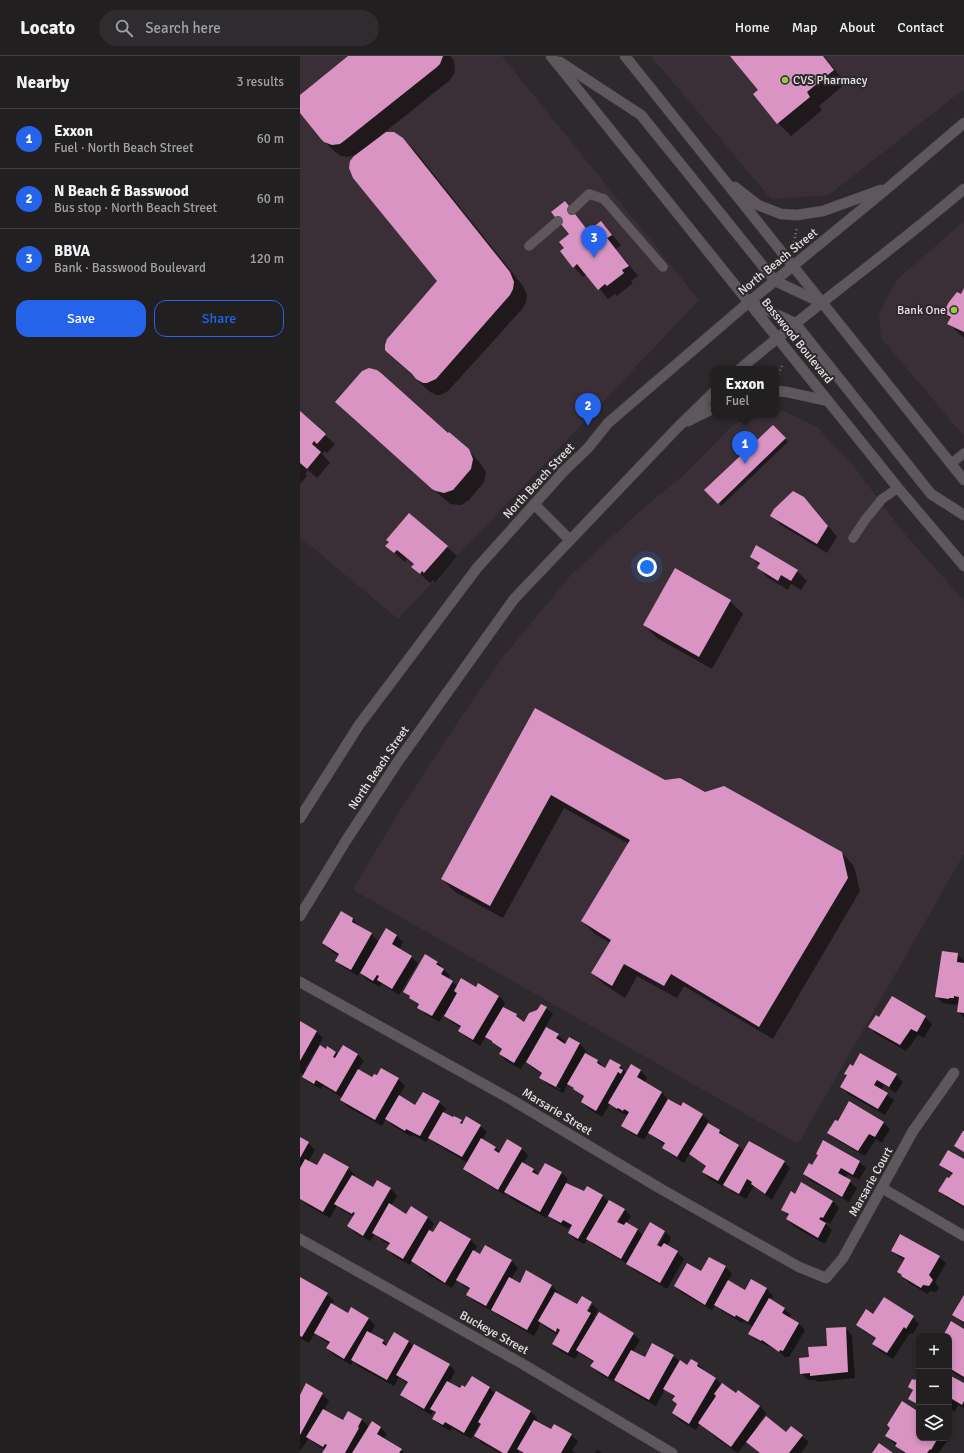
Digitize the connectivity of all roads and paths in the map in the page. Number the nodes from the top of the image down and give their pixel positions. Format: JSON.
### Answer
{"nodes":[{"id":1,"x":551,"y":56,"type":"edge"},
{"id":2,"x":625,"y":56,"type":"edge"},
{"id":3,"x":964,"y":123,"type":"edge"},
{"id":4,"x":723,"y":179,"type":"junction"},
{"id":5,"x":889,"y":188,"type":"junction"},
{"id":6,"x":964,"y":189,"type":"edge"},
{"id":7,"x":572,"y":210,"type":"dead end"},
{"id":8,"x":558,"y":221,"type":"dead end"},
{"id":9,"x":798,"y":223,"type":"dead end"},
{"id":10,"x":794,"y":242,"type":"dead end"},
{"id":11,"x":530,"y":246,"type":"dead end"},
{"id":12,"x":793,"y":266,"type":"junction"},
{"id":13,"x":663,"y":267,"type":"dead end"},
{"id":14,"x":775,"y":281,"type":"junction"},
{"id":15,"x":749,"y":302,"type":"junction"},
{"id":16,"x":822,"y":303,"type":"junction"},
{"id":17,"x":795,"y":323,"type":"junction"},
{"id":18,"x":777,"y":337,"type":"junction"},
{"id":19,"x":782,"y":365,"type":"dead end"},
{"id":20,"x":743,"y":366,"type":"edge"},
{"id":21,"x":779,"y":374,"type":"edge"},
{"id":22,"x":779,"y":391,"type":"edge"},
{"id":23,"x":711,"y":395,"type":"edge"},
{"id":24,"x":828,"y":401,"type":"junction"},
{"id":25,"x":711,"y":410,"type":"edge"},
{"id":26,"x":678,"y":427,"type":"junction"},
{"id":27,"x":964,"y":454,"type":"edge"},
{"id":28,"x":950,"y":464,"type":"junction"},
{"id":29,"x":964,"y":480,"type":"edge"},
{"id":30,"x":898,"y":488,"type":"junction"},
{"id":31,"x":534,"y":504,"type":"junction"},
{"id":32,"x":964,"y":515,"type":"edge"},
{"id":33,"x":854,"y":538,"type":"dead end"},
{"id":34,"x":570,"y":540,"type":"junction"},
{"id":35,"x":964,"y":566,"type":"edge"},
{"id":36,"x":302,"y":812,"type":"edge"},
{"id":37,"x":300,"y":916,"type":"edge"},
{"id":38,"x":300,"y":982,"type":"edge"},
{"id":39,"x":954,"y":1073,"type":"dead end"},
{"id":40,"x":882,"y":1188,"type":"junction"},
{"id":41,"x":964,"y":1236,"type":"edge"},
{"id":42,"x":300,"y":1239,"type":"edge"},
{"id":43,"x":799,"y":1267,"type":"joint"},
{"id":44,"x":672,"y":1453,"type":"edge"}],
"edges":[{"from":1,"to":14,"type":"main road"},
{"from":1,"to":15,"type":"main road","name":"Basswood Boulevard"},
{"from":2,"to":4,"type":"main road"},
{"from":3,"to":5,"type":"main road","name":"North Beach Street"},
{"from":4,"to":5,"type":"main road"},
{"from":4,"to":12,"type":"main road"},
{"from":5,"to":12,"type":"main road","name":"North Beach Street"},
{"from":6,"to":16,"type":"main road"},
{"from":7,"to":13,"type":"lane"},
{"from":8,"to":11,"type":"lane"},
{"from":9,"to":10,"type":"path"},
{"from":12,"to":14,"type":"main road","name":"North Beach Street"},
{"from":12,"to":16,"type":"main road"},
{"from":14,"to":15,"type":"main road","name":"North Beach Street"},
{"from":14,"to":16,"type":"main road"},
{"from":15,"to":17,"type":"main road"},
{"from":15,"to":18,"type":"main road","name":"Basswood Boulevard"},
{"from":15,"to":31,"type":"main road","name":"North Beach Street"},
{"from":16,"to":17,"type":"main road"},
{"from":16,"to":28,"type":"main road"},
{"from":17,"to":18,"type":"main road"},
{"from":17,"to":32,"type":"main road"},
{"from":18,"to":20,"type":"main road"},
{"from":18,"to":24,"type":"main road","name":"Basswood Boulevard"},
{"from":19,"to":21,"type":"path"},
{"from":22,"to":24,"type":"main road"},
{"from":23,"to":26,"type":"main road","name":"North Beach Street"},
{"from":24,"to":30,"type":"main road","name":"Basswood Boulevard"},
{"from":25,"to":26,"type":"main road"},
{"from":26,"to":34,"type":"main road","name":"North Beach Street"},
{"from":27,"to":28,"type":"lane"},
{"from":28,"to":29,"type":"main road"},
{"from":30,"to":33,"type":"lane"},
{"from":30,"to":35,"type":"main road","name":"Basswood Boulevard"},
{"from":31,"to":34,"type":"main road"},
{"from":31,"to":36,"type":"main road","name":"North Beach Street"},
{"from":34,"to":37,"type":"main road","name":"North Beach Street"},
{"from":38,"to":43,"type":"main road","name":"Marsarie Street"},
{"from":39,"to":40,"type":"main road","name":"Marsarie Court"},
{"from":40,"to":41,"type":"main road"},
{"from":40,"to":43,"type":"main road","name":"Marsarie Court"},
{"from":42,"to":44,"type":"main road","name":"Buckeye Street"}]}
